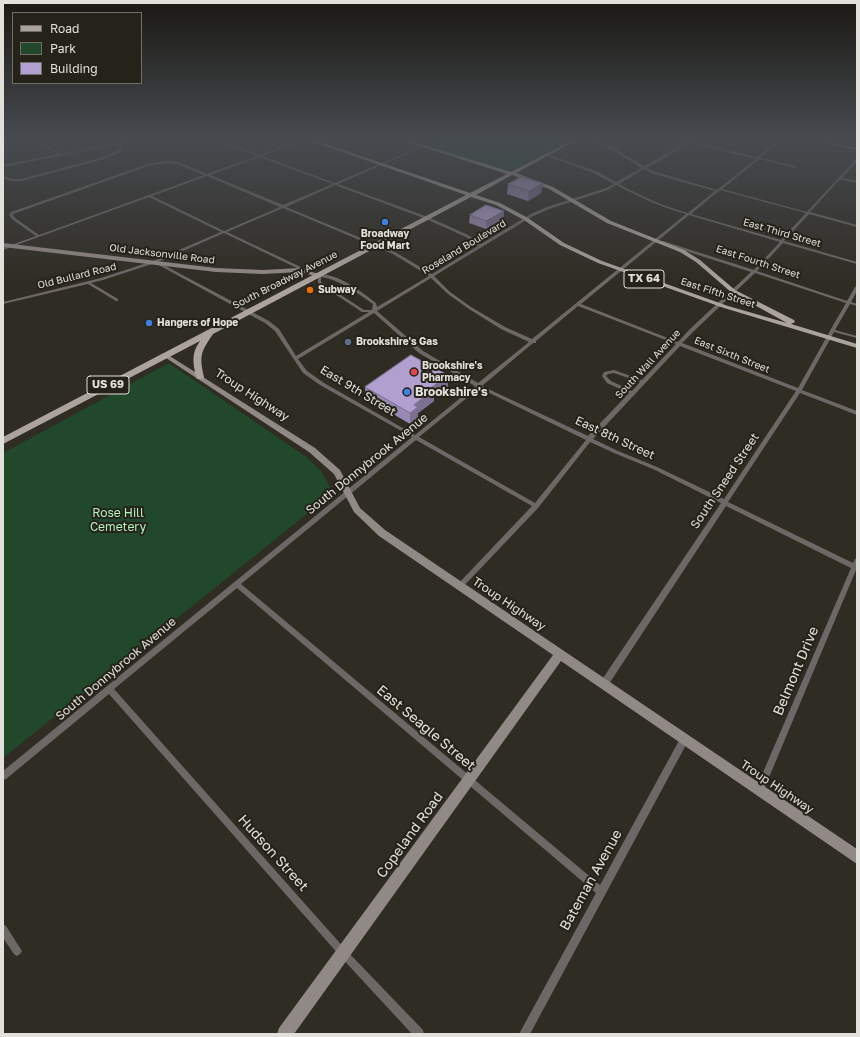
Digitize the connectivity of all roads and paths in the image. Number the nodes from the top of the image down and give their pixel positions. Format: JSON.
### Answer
{"nodes":[{"id":1,"x":86,"y":187,"type":"edge"},
{"id":2,"x":172,"y":187,"type":"edge"},
{"id":3,"x":237,"y":187,"type":"edge"},
{"id":4,"x":327,"y":187,"type":"edge"},
{"id":5,"x":344,"y":187,"type":"edge"},
{"id":6,"x":451,"y":187,"type":"edge"},
{"id":7,"x":484,"y":187,"type":"edge"},
{"id":8,"x":549,"y":187,"type":"edge"},
{"id":9,"x":611,"y":187,"type":"edge"},
{"id":10,"x":624,"y":187,"type":"edge"},
{"id":11,"x":707,"y":187,"type":"edge"},
{"id":12,"x":721,"y":187,"type":"edge"},
{"id":13,"x":831,"y":187,"type":"edge"},
{"id":14,"x":718,"y":190,"type":"junction"},
{"id":15,"x":471,"y":194,"type":"junction"},
{"id":16,"x":149,"y":196,"type":"junction"},
{"id":17,"x":573,"y":200,"type":"junction"},
{"id":18,"x":283,"y":206,"type":"junction"},
{"id":19,"x":808,"y":213,"type":"junction"},
{"id":20,"x":689,"y":214,"type":"junction"},
{"id":21,"x":428,"y":218,"type":"junction"},
{"id":22,"x":526,"y":219,"type":"junction"},
{"id":23,"x":857,"y":226,"type":"edge"},
{"id":24,"x":223,"y":232,"type":"junction"},
{"id":25,"x":38,"y":236,"type":"junction"},
{"id":26,"x":659,"y":241,"type":"junction"},
{"id":27,"x":782,"y":241,"type":"junction"},
{"id":28,"x":3,"y":245,"type":"edge"},
{"id":29,"x":14,"y":245,"type":"junction"},
{"id":30,"x":377,"y":245,"type":"junction"},
{"id":31,"x":481,"y":246,"type":"junction"},
{"id":32,"x":3,"y":249,"type":"edge"},
{"id":33,"x":154,"y":262,"type":"junction"},
{"id":34,"x":287,"y":262,"type":"junction"},
{"id":35,"x":857,"y":263,"type":"edge"},
{"id":36,"x":178,"y":265,"type":"junction"},
{"id":37,"x":304,"y":270,"type":"junction"},
{"id":38,"x":620,"y":270,"type":"junction"},
{"id":39,"x":285,"y":271,"type":"junction"},
{"id":40,"x":755,"y":271,"type":"junction"},
{"id":41,"x":177,"y":272,"type":"junction"},
{"id":42,"x":319,"y":275,"type":"junction"},
{"id":43,"x":432,"y":276,"type":"junction"},
{"id":44,"x":89,"y":283,"type":"junction"},
{"id":45,"x":857,"y":287,"type":"edge"},
{"id":46,"x":733,"y":291,"type":"junction"},
{"id":47,"x":117,"y":300,"type":"dead end"},
{"id":48,"x":848,"y":302,"type":"junction"},
{"id":49,"x":3,"y":303,"type":"edge"},
{"id":50,"x":857,"y":304,"type":"edge"},
{"id":51,"x":579,"y":305,"type":"junction"},
{"id":52,"x":719,"y":305,"type":"junction"},
{"id":53,"x":374,"y":311,"type":"junction"},
{"id":54,"x":248,"y":312,"type":"junction"},
{"id":55,"x":214,"y":330,"type":"junction"},
{"id":56,"x":830,"y":335,"type":"junction"},
{"id":57,"x":857,"y":337,"type":"edge"},
{"id":58,"x":857,"y":341,"type":"edge"},
{"id":59,"x":534,"y":342,"type":"junction"},
{"id":60,"x":679,"y":344,"type":"junction"},
{"id":61,"x":857,"y":346,"type":"edge"},
{"id":62,"x":165,"y":356,"type":"junction"},
{"id":63,"x":296,"y":358,"type":"junction"},
{"id":64,"x":200,"y":378,"type":"junction"},
{"id":65,"x":643,"y":382,"type":"junction"},
{"id":66,"x":479,"y":386,"type":"junction"},
{"id":67,"x":799,"y":391,"type":"junction"},
{"id":68,"x":633,"y":392,"type":"junction"},
{"id":69,"x":857,"y":414,"type":"edge"},
{"id":70,"x":417,"y":437,"type":"junction"},
{"id":71,"x":589,"y":439,"type":"junction"},
{"id":72,"x":3,"y":441,"type":"edge"},
{"id":73,"x":348,"y":494,"type":"junction"},
{"id":74,"x":724,"y":502,"type":"junction"},
{"id":75,"x":536,"y":506,"type":"junction"},
{"id":76,"x":856,"y":565,"type":"edge"},
{"id":77,"x":236,"y":584,"type":"junction"},
{"id":78,"x":459,"y":587,"type":"junction"},
{"id":79,"x":560,"y":654,"type":"junction"},
{"id":80,"x":604,"y":684,"type":"junction"},
{"id":81,"x":109,"y":689,"type":"junction"},
{"id":82,"x":684,"y":740,"type":"junction"},
{"id":83,"x":3,"y":776,"type":"edge"},
{"id":84,"x":469,"y":781,"type":"junction"},
{"id":85,"x":759,"y":791,"type":"junction"},
{"id":86,"x":857,"y":857,"type":"edge"},
{"id":87,"x":600,"y":891,"type":"junction"},
{"id":88,"x":3,"y":929,"type":"edge"},
{"id":89,"x":16,"y":951,"type":"dead end"},
{"id":90,"x":343,"y":953,"type":"junction"},
{"id":91,"x":285,"y":1034,"type":"edge"},
{"id":92,"x":419,"y":1034,"type":"edge"},
{"id":93,"x":524,"y":1034,"type":"edge"}],
"edges":[{"from":1,"to":25,"type":"street"},
{"from":2,"to":16,"type":"street"},
{"from":3,"to":18,"type":"street"},
{"from":4,"to":18,"type":"street","name":"Old Bullard Road"},
{"from":5,"to":21,"type":"street"},
{"from":6,"to":15,"type":"main road","name":"East Fifth Street"},
{"from":7,"to":15,"type":"main road","name":"South Broadway Avenue","number":"US 69"},
{"from":8,"to":17,"type":"main road","name":"East Fourth Street","number":"TX 64"},
{"from":9,"to":17,"type":"street","name":"Roseland Boulevard"},
{"from":10,"to":20,"type":"street","name":"East Third Street"},
{"from":11,"to":14,"type":"street"},
{"from":12,"to":14,"type":"street","name":"South Donnybrook Avenue"},
{"from":13,"to":19,"type":"street","name":"South Wall Avenue"},
{"from":14,"to":19,"type":"street"},
{"from":14,"to":20,"type":"street","name":"South Donnybrook Avenue"},
{"from":15,"to":21,"type":"main road","name":"South Broadway Avenue","number":"US 69"},
{"from":15,"to":22,"type":"main road","name":"East Fifth Street","number":"TX 64"},
{"from":16,"to":24,"type":"street"},
{"from":16,"to":25,"type":"street"},
{"from":17,"to":22,"type":"street","name":"Roseland Boulevard"},
{"from":17,"to":26,"type":"main road","name":"East Fourth Street","number":"TX 64"},
{"from":18,"to":24,"type":"street","name":"Old Bullard Road"},
{"from":18,"to":30,"type":"street"},
{"from":19,"to":23,"type":"street"},
{"from":19,"to":27,"type":"street","name":"South Wall Avenue"},
{"from":20,"to":26,"type":"street","name":"South Donnybrook Avenue"},
{"from":20,"to":27,"type":"street","name":"East Third Street"},
{"from":21,"to":30,"type":"main road","name":"South Broadway Avenue","number":"US 69"},
{"from":21,"to":31,"type":"street"},
{"from":22,"to":31,"type":"street","name":"Roseland Boulevard"},
{"from":22,"to":38,"type":"main road","name":"East Fifth Street","number":"TX 64"},
{"from":24,"to":33,"type":"street","name":"Old Bullard Road"},
{"from":24,"to":34,"type":"street"},
{"from":25,"to":29,"type":"street"},
{"from":26,"to":38,"type":"street","name":"South Donnybrook Avenue"},
{"from":26,"to":40,"type":"street","name":"East Fourth Street"},
{"from":26,"to":46,"type":"main road","name":"East Fourth Street","number":"TX 64"},
{"from":27,"to":35,"type":"street","name":"East Third Street"},
{"from":27,"to":40,"type":"street","name":"South Wall Avenue"},
{"from":28,"to":29,"type":"main road","name":"Old Jacksonville Road"},
{"from":29,"to":32,"type":"street"},
{"from":29,"to":33,"type":"main road","name":"Old Jacksonville Road"},
{"from":30,"to":42,"type":"main road","name":"South Broadway Avenue","number":"US 69"},
{"from":30,"to":43,"type":"street"},
{"from":31,"to":43,"type":"street","name":"Roseland Boulevard"},
{"from":33,"to":36,"type":"main road","name":"Old Jacksonville Road"},
{"from":33,"to":41,"type":"street","name":"East 9th Street"},
{"from":33,"to":44,"type":"street","name":"Old Bullard Road"},
{"from":34,"to":37,"type":"street"},
{"from":34,"to":39,"type":"street"},
{"from":36,"to":39,"type":"main road","name":"Old Jacksonville Road"},
{"from":36,"to":41,"type":"street"},
{"from":37,"to":39,"type":"main road","name":"Old Jacksonville Road"},
{"from":37,"to":42,"type":"main road","name":"Old Jacksonville Road"},
{"from":38,"to":51,"type":"street","name":"South Donnybrook Avenue"},
{"from":38,"to":52,"type":"main road","name":"East Fifth Street","number":"TX 64"},
{"from":40,"to":46,"type":"street","name":"South Wall Avenue"},
{"from":40,"to":48,"type":"street","name":"East Fourth Street"},
{"from":41,"to":54,"type":"street","name":"East 9th Street"},
{"from":42,"to":53,"type":"street","name":"East 8th Street"},
{"from":42,"to":53,"type":"street","name":"East 8th Street"},
{"from":42,"to":54,"type":"main road","name":"South Broadway Avenue","number":"US 69"},
{"from":43,"to":53,"type":"street","name":"Roseland Boulevard"},
{"from":43,"to":59,"type":"street"},
{"from":44,"to":47,"type":"street"},
{"from":44,"to":49,"type":"street","name":"Old Bullard Road"},
{"from":45,"to":48,"type":"street","name":"South Sneed Street"},
{"from":46,"to":52,"type":"street","name":"South Wall Avenue"},
{"from":46,"to":56,"type":"main road","name":"East Fifth Street","number":"TX 64"},
{"from":48,"to":50,"type":"street","name":"East Fourth Street"},
{"from":48,"to":56,"type":"street","name":"South Sneed Street"},
{"from":51,"to":59,"type":"street","name":"South Donnybrook Avenue"},
{"from":51,"to":60,"type":"street","name":"East Sixth Street"},
{"from":52,"to":56,"type":"main road","name":"East Fifth Street","number":"TX 64"},
{"from":52,"to":60,"type":"street","name":"South Wall Avenue"},
{"from":53,"to":63,"type":"street","name":"Roseland Boulevard"},
{"from":53,"to":66,"type":"street","name":"East 8th Street"},
{"from":54,"to":55,"type":"main road","name":"South Broadway Avenue","number":"US 69"},
{"from":54,"to":63,"type":"street","name":"East 9th Street"},
{"from":55,"to":62,"type":"main road","name":"South Broadway Avenue","number":"US 69"},
{"from":55,"to":64,"type":"main road"},
{"from":56,"to":57,"type":"street"},
{"from":56,"to":58,"type":"main road","name":"East Fifth Street","number":"TX 64"},
{"from":56,"to":61,"type":"main road","name":"East Fifth Street","number":"TX 64"},
{"from":56,"to":67,"type":"street","name":"South Sneed Street"},
{"from":59,"to":66,"type":"street","name":"South Donnybrook Avenue"},
{"from":60,"to":65,"type":"street","name":"South Wall Avenue"},
{"from":60,"to":67,"type":"street","name":"East Sixth Street"},
{"from":62,"to":64,"type":"main road","name":"Troup Highway"},
{"from":62,"to":72,"type":"main road","name":"South Broadway Avenue","number":"US 69"},
{"from":63,"to":70,"type":"street","name":"East 9th Street"},
{"from":64,"to":73,"type":"main road","name":"Troup Highway"},
{"from":65,"to":68,"type":"street","name":"South Wall Avenue"},
{"from":65,"to":68,"type":"street"},
{"from":66,"to":70,"type":"street","name":"South Donnybrook Avenue"},
{"from":66,"to":71,"type":"street","name":"East 8th Street"},
{"from":67,"to":69,"type":"street","name":"East Sixth Street"},
{"from":67,"to":74,"type":"street","name":"South Sneed Street"},
{"from":68,"to":71,"type":"street","name":"South Wall Avenue"},
{"from":70,"to":73,"type":"street","name":"South Donnybrook Avenue"},
{"from":70,"to":75,"type":"street","name":"East 9th Street"},
{"from":71,"to":74,"type":"street","name":"East 8th Street"},
{"from":71,"to":75,"type":"street","name":"South Wall Avenue"},
{"from":73,"to":77,"type":"street","name":"South Donnybrook Avenue"},
{"from":73,"to":78,"type":"main road","name":"Troup Highway"},
{"from":74,"to":76,"type":"street","name":"East 8th Street"},
{"from":74,"to":80,"type":"street","name":"South Sneed Street"},
{"from":75,"to":78,"type":"street","name":"South Wall Avenue"},
{"from":76,"to":85,"type":"street","name":"Belmont Drive"},
{"from":77,"to":81,"type":"street","name":"South Donnybrook Avenue"},
{"from":77,"to":84,"type":"street","name":"East Seagle Street"},
{"from":78,"to":79,"type":"main road","name":"Troup Highway"},
{"from":79,"to":80,"type":"main road","name":"Troup Highway"},
{"from":79,"to":84,"type":"main road","name":"Copeland Road"},
{"from":80,"to":82,"type":"main road","name":"Troup Highway"},
{"from":81,"to":83,"type":"street","name":"South Donnybrook Avenue"},
{"from":81,"to":90,"type":"street","name":"Hudson Street"},
{"from":82,"to":85,"type":"main road","name":"Troup Highway"},
{"from":82,"to":87,"type":"street","name":"Bateman Avenue"},
{"from":84,"to":87,"type":"street","name":"East Seagle Street"},
{"from":84,"to":90,"type":"main road","name":"Copeland Road"},
{"from":85,"to":86,"type":"main road","name":"Troup Highway"},
{"from":87,"to":93,"type":"street","name":"Bateman Avenue"},
{"from":88,"to":89,"type":"street"},
{"from":90,"to":91,"type":"main road","name":"Copeland Road"},
{"from":90,"to":92,"type":"street","name":"Hudson Street"}]}
